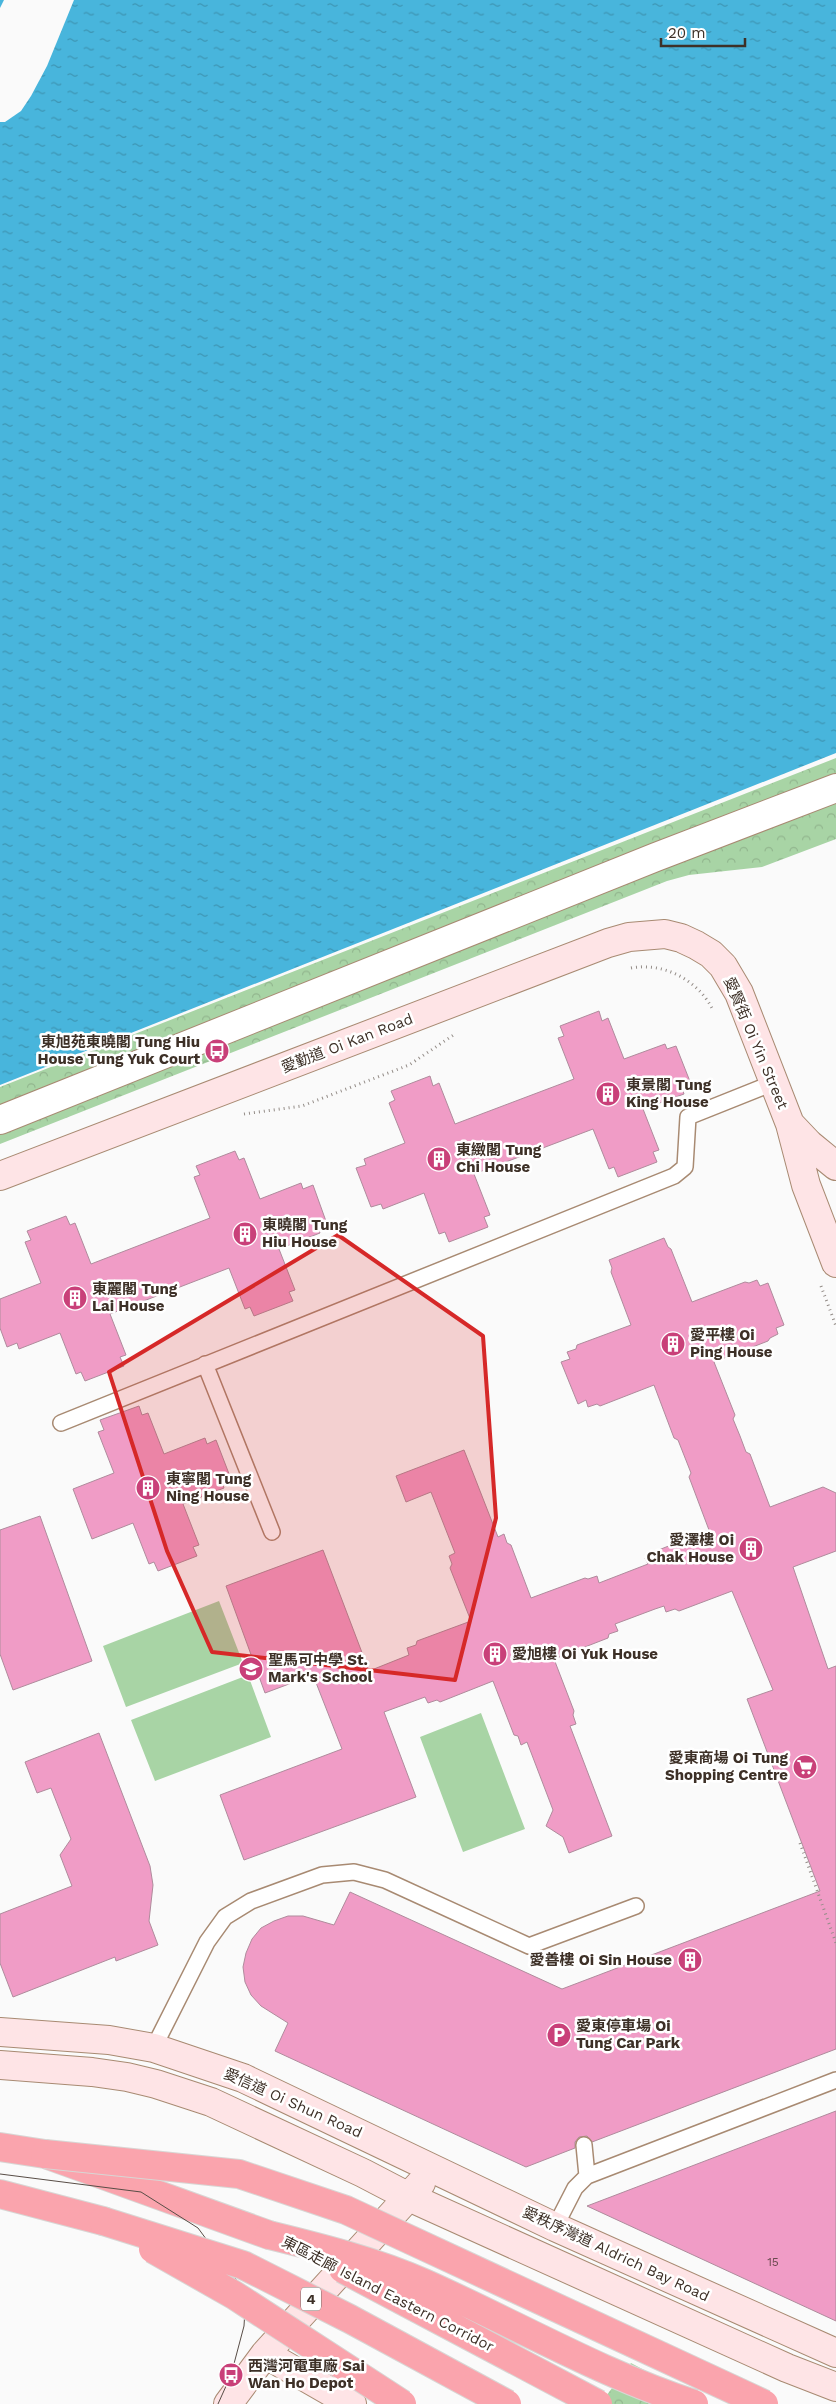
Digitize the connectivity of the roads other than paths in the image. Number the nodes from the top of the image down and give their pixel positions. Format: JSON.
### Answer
{"nodes":[{"id":1,"x":836,"y":788,"type":"edge"},
{"id":2,"x":696,"y":944,"type":"joint"},
{"id":3,"x":773,"y":1083,"type":"junction"},
{"id":4,"x":0,"y":1120,"type":"edge"},
{"id":5,"x":790,"y":1124,"type":"junction"},
{"id":6,"x":836,"y":1166,"type":"edge"},
{"id":7,"x":836,"y":1174,"type":"edge"},
{"id":8,"x":0,"y":1176,"type":"edge"},
{"id":9,"x":806,"y":1185,"type":"junction"},
{"id":10,"x":836,"y":1263,"type":"edge"},
{"id":11,"x":205,"y":1364,"type":"junction"},
{"id":12,"x":61,"y":1423,"type":"dead end"},
{"id":13,"x":272,"y":1532,"type":"dead end"},
{"id":14,"x":636,"y":1906,"type":"dead end"},
{"id":15,"x":0,"y":2032,"type":"edge"},
{"id":16,"x":152,"y":2050,"type":"junction"},
{"id":17,"x":0,"y":2065,"type":"edge"},
{"id":18,"x":836,"y":2080,"type":"edge"},
{"id":19,"x":584,"y":2145,"type":"dead end"},
{"id":20,"x":0,"y":2147,"type":"edge"},
{"id":21,"x":45,"y":2154,"type":"junction"},
{"id":22,"x":434,"y":2167,"type":"junction"},
{"id":23,"x":587,"y":2176,"type":"junction"},
{"id":24,"x":0,"y":2194,"type":"edge"},
{"id":25,"x":409,"y":2197,"type":"junction"},
{"id":26,"x":103,"y":2221,"type":"junction"},
{"id":27,"x":555,"y":2226,"type":"junction"},
{"id":28,"x":269,"y":2235,"type":"junction"},
{"id":29,"x":836,"y":2353,"type":"edge"},
{"id":30,"x":265,"y":2354,"type":"junction"},
{"id":31,"x":836,"y":2387,"type":"edge"},
{"id":32,"x":228,"y":2404,"type":"edge"},
{"id":33,"x":352,"y":2404,"type":"edge"},
{"id":34,"x":402,"y":2404,"type":"edge"},
{"id":35,"x":507,"y":2404,"type":"edge"},
{"id":36,"x":598,"y":2404,"type":"edge"},
{"id":37,"x":694,"y":2404,"type":"edge"},
{"id":38,"x":764,"y":2404,"type":"edge"}],
"edges":[{"from":1,"to":4,"type":"street"},
{"from":2,"to":3,"type":"main road","name":"愛賢街 Oi Yin Street"},
{"from":2,"to":8,"type":"main road","name":"愛勤道 Oi Kan Road"},
{"from":3,"to":5,"type":"main road","name":"愛賢街 Oi Yin Street"},
{"from":3,"to":11,"type":"lane"},
{"from":5,"to":6,"type":"main road","name":"愛賢街 Oi Yin Street"},
{"from":5,"to":9,"type":"main road","name":"愛賢街 Oi Yin Street"},
{"from":7,"to":9,"type":"main road"},
{"from":9,"to":10,"type":"main road","name":"愛賢街 Oi Yin Street"},
{"from":11,"to":12,"type":"lane"},
{"from":11,"to":13,"type":"lane"},
{"from":14,"to":16,"type":"lane"},
{"from":15,"to":16,"type":"main road","name":"愛信道 Oi Shun Road"},
{"from":16,"to":22,"type":"main road","name":"愛信道 Oi Shun Road"},
{"from":17,"to":25,"type":"main road"},
{"from":18,"to":23,"type":"lane"},
{"from":19,"to":23,"type":"lane"},
{"from":20,"to":21,"type":"highway","name":"東區走廊 Island Eastern Corridor"},
{"from":21,"to":28,"type":"highway","name":"東區走廊 Island Eastern Corridor","bridge":true},
{"from":21,"to":38,"type":"highway","bridge":true},
{"from":22,"to":25,"type":"main road"},
{"from":22,"to":27,"type":"main road","name":"愛秩序灣道 Aldrich Bay Road"},
{"from":23,"to":27,"type":"lane"},
{"from":24,"to":26,"type":"highway","number":"4"},
{"from":25,"to":30,"type":"main road"},
{"from":25,"to":31,"type":"main road"},
{"from":26,"to":34,"type":"highway","bridge":true},
{"from":26,"to":35,"type":"highway","number":"4","bridge":true},
{"from":27,"to":29,"type":"main road","name":"愛秩序灣道 Aldrich Bay Road"},
{"from":28,"to":36,"type":"highway","name":"東區走廊 Island Eastern Corridor","bridge":true},
{"from":28,"to":37,"type":"highway","bridge":true},
{"from":30,"to":32,"type":"main road"},
{"from":30,"to":33,"type":"main road"}]}
